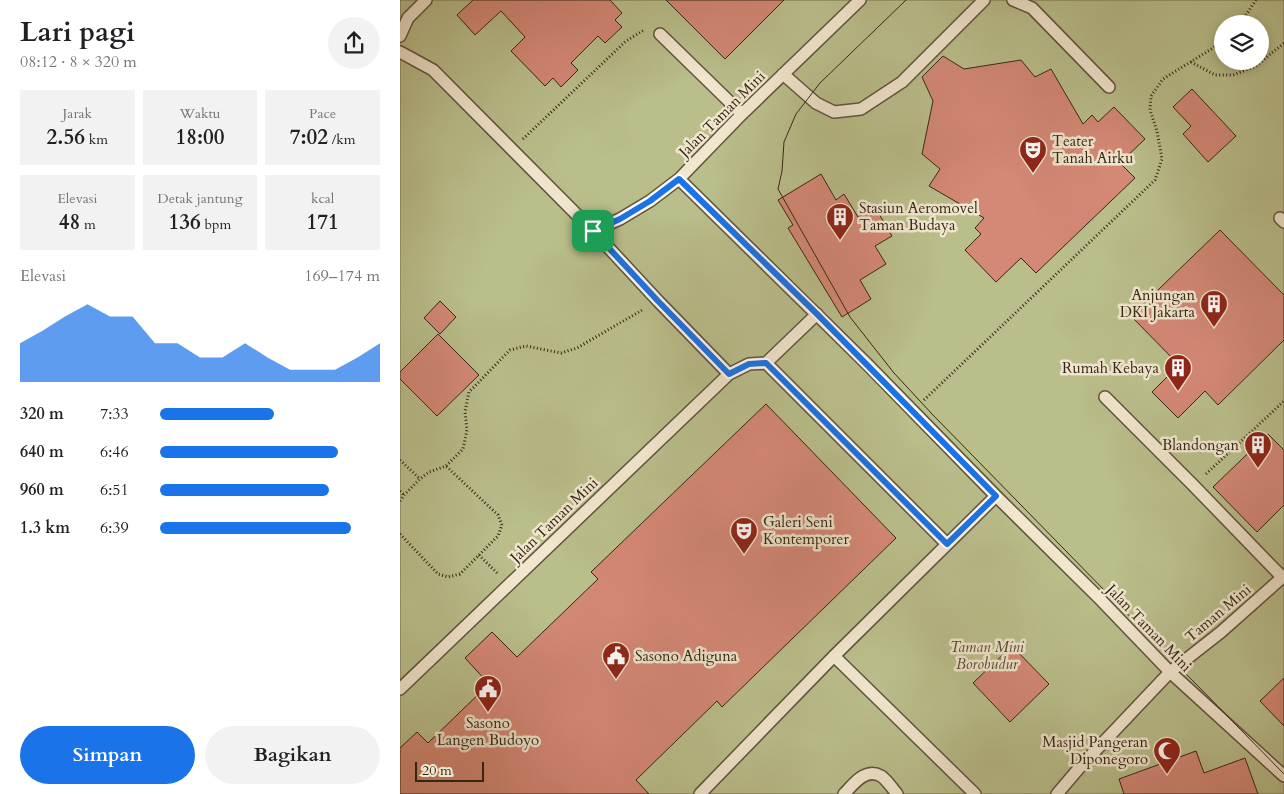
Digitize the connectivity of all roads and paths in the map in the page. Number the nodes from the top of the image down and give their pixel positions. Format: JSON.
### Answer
{"nodes":[{"id":1,"x":426,"y":0,"type":"edge"},
{"id":2,"x":860,"y":0,"type":"edge"},
{"id":3,"x":984,"y":0,"type":"edge"},
{"id":4,"x":1012,"y":0,"type":"edge"},
{"id":5,"x":1256,"y":0,"type":"edge"},
{"id":6,"x":1246,"y":15,"type":"edge"},
{"id":7,"x":660,"y":34,"type":"joint"},
{"id":8,"x":400,"y":36,"type":"edge"},
{"id":9,"x":1284,"y":43,"type":"edge"},
{"id":10,"x":1214,"y":47,"type":"edge"},
{"id":11,"x":400,"y":52,"type":"edge"},
{"id":12,"x":1190,"y":62,"type":"junction"},
{"id":13,"x":783,"y":74,"type":"junction"},
{"id":14,"x":1109,"y":87,"type":"dead end"},
{"id":15,"x":742,"y":114,"type":"junction"},
{"id":16,"x":512,"y":150,"type":"junction"},
{"id":17,"x":679,"y":179,"type":"junction"},
{"id":18,"x":593,"y":231,"type":"junction"},
{"id":19,"x":658,"y":301,"type":"junction"},
{"id":20,"x":817,"y":314,"type":"junction"},
{"id":21,"x":766,"y":363,"type":"junction"},
{"id":22,"x":729,"y":374,"type":"junction"},
{"id":23,"x":1105,"y":397,"type":"dead end"},
{"id":24,"x":1284,"y":401,"type":"edge"},
{"id":25,"x":912,"y":410,"type":"junction"},
{"id":26,"x":400,"y":460,"type":"edge"},
{"id":27,"x":446,"y":466,"type":"junction"},
{"id":28,"x":420,"y":478,"type":"junction"},
{"id":29,"x":1194,"y":486,"type":"junction"},
{"id":30,"x":400,"y":491,"type":"edge"},
{"id":31,"x":404,"y":495,"type":"junction"},
{"id":32,"x":996,"y":496,"type":"junction"},
{"id":33,"x":400,"y":501,"type":"edge"},
{"id":34,"x":400,"y":534,"type":"edge"},
{"id":35,"x":947,"y":544,"type":"junction"},
{"id":36,"x":479,"y":555,"type":"junction"},
{"id":37,"x":1283,"y":577,"type":"edge"},
{"id":38,"x":509,"y":584,"type":"junction"},
{"id":39,"x":834,"y":656,"type":"junction"},
{"id":40,"x":1170,"y":672,"type":"junction"},
{"id":41,"x":400,"y":689,"type":"edge"},
{"id":42,"x":1284,"y":776,"type":"edge"},
{"id":43,"x":700,"y":794,"type":"edge"},
{"id":44,"x":844,"y":794,"type":"edge"},
{"id":45,"x":897,"y":794,"type":"edge"},
{"id":46,"x":975,"y":794,"type":"edge"},
{"id":47,"x":1058,"y":794,"type":"edge"}],
"edges":[{"from":1,"to":8,"type":"lane"},
{"from":2,"to":13,"type":"lane","name":"Jalan Taman Mini"},
{"from":3,"to":13,"type":"lane"},
{"from":4,"to":14,"type":"lane"},
{"from":5,"to":6,"type":"path"},
{"from":7,"to":15,"type":"lane"},
{"from":7,"to":16,"type":"path"},
{"from":9,"to":12,"type":"path"},
{"from":10,"to":12,"type":"path"},
{"from":11,"to":16,"type":"lane"},
{"from":12,"to":25,"type":"path"},
{"from":13,"to":15,"type":"lane","name":"Jalan Taman Mini"},
{"from":15,"to":17,"type":"lane","name":"Jalan Taman Mini"},
{"from":16,"to":18,"type":"lane"},
{"from":17,"to":18,"type":"lane","name":"Jalan Taman Mini"},
{"from":17,"to":20,"type":"lane","name":"Jalan Taman Mini"},
{"from":18,"to":19,"type":"lane"},
{"from":19,"to":22,"type":"lane"},
{"from":19,"to":27,"type":"path"},
{"from":20,"to":21,"type":"lane"},
{"from":20,"to":25,"type":"lane","name":"Jalan Taman Mini"},
{"from":21,"to":22,"type":"lane","name":"Jalan Taman Mini"},
{"from":21,"to":35,"type":"lane"},
{"from":22,"to":38,"type":"lane","name":"Jalan Taman Mini"},
{"from":23,"to":29,"type":"lane"},
{"from":24,"to":29,"type":"path"},
{"from":25,"to":32,"type":"lane","name":"Jalan Taman Mini"},
{"from":26,"to":28,"type":"path"},
{"from":27,"to":28,"type":"path"},
{"from":27,"to":36,"type":"path"},
{"from":28,"to":31,"type":"path"},
{"from":29,"to":37,"type":"lane"},
{"from":30,"to":31,"type":"path"},
{"from":31,"to":33,"type":"path"},
{"from":32,"to":35,"type":"lane"},
{"from":32,"to":40,"type":"lane","name":"Jalan Taman Mini"},
{"from":34,"to":36,"type":"path"},
{"from":35,"to":39,"type":"lane"},
{"from":36,"to":38,"type":"path"},
{"from":37,"to":40,"type":"lane","name":"Taman Mini"},
{"from":38,"to":41,"type":"lane","name":"Jalan Taman Mini"},
{"from":39,"to":43,"type":"lane"},
{"from":39,"to":46,"type":"lane"},
{"from":40,"to":42,"type":"lane","name":"Jalan Taman Mini"},
{"from":40,"to":47,"type":"lane","name":"Taman Mini"},
{"from":44,"to":45,"type":"lane"}]}
